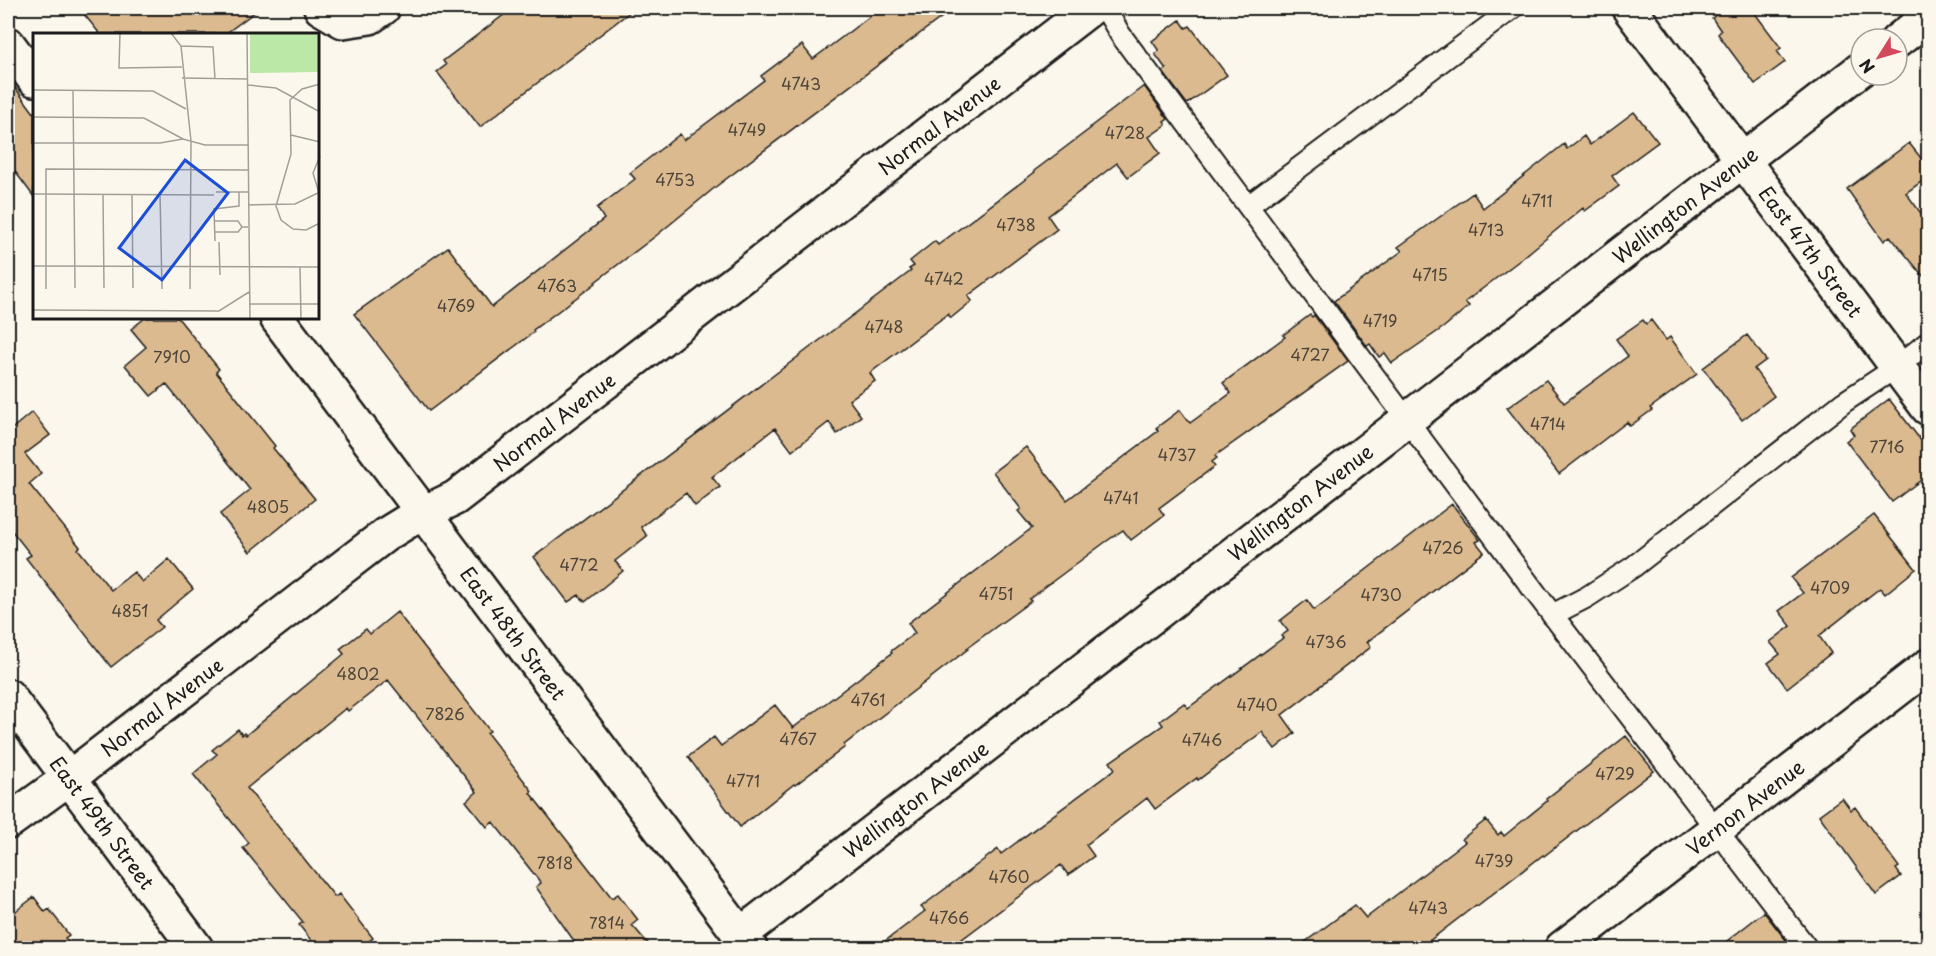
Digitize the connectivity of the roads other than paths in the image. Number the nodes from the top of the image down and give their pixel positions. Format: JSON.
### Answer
{"nodes":[{"id":1,"x":321,"y":8,"type":"edge"},
{"id":2,"x":1091,"y":8,"type":"edge"},
{"id":3,"x":1105,"y":8,"type":"edge"},
{"id":4,"x":1514,"y":8,"type":"edge"},
{"id":5,"x":1629,"y":8,"type":"edge"},
{"id":6,"x":377,"y":12,"type":"edge"},
{"id":7,"x":1929,"y":17,"type":"edge"},
{"id":8,"x":1909,"y":32,"type":"edge"},
{"id":9,"x":8,"y":44,"type":"edge"},
{"id":10,"x":33,"y":78,"type":"edge"},
{"id":11,"x":1849,"y":78,"type":"edge"},
{"id":12,"x":1743,"y":160,"type":"junction"},
{"id":13,"x":1248,"y":206,"type":"junction"},
{"id":14,"x":278,"y":320,"type":"edge"},
{"id":15,"x":1929,"y":342,"type":"edge"},
{"id":16,"x":1897,"y":367,"type":"junction"},
{"id":17,"x":1929,"y":408,"type":"edge"},
{"id":18,"x":1406,"y":420,"type":"junction"},
{"id":19,"x":423,"y":514,"type":"junction"},
{"id":20,"x":1552,"y":615,"type":"junction"},
{"id":21,"x":1929,"y":666,"type":"edge"},
{"id":22,"x":8,"y":696,"type":"edge"},
{"id":23,"x":69,"y":778,"type":"junction"},
{"id":24,"x":8,"y":822,"type":"edge"},
{"id":25,"x":1716,"y":830,"type":"junction"},
{"id":26,"x":745,"y":942,"type":"edge"},
{"id":27,"x":196,"y":948,"type":"edge"},
{"id":28,"x":1562,"y":948,"type":"edge"},
{"id":29,"x":1807,"y":948,"type":"edge"}],
"edges":[{"from":1,"to":6,"type":"street"},
{"from":2,"to":19,"type":"street","name":"Normal Avenue"},
{"from":3,"to":13,"type":"lane"},
{"from":4,"to":13,"type":"lane"},
{"from":5,"to":12,"type":"street","name":"East 47th Street"},
{"from":7,"to":8,"type":"street"},
{"from":9,"to":10,"type":"street"},
{"from":11,"to":12,"type":"street","name":"Wellington Avenue"},
{"from":12,"to":16,"type":"street","name":"East 47th Street"},
{"from":12,"to":18,"type":"street","name":"Wellington Avenue"},
{"from":13,"to":18,"type":"lane"},
{"from":14,"to":19,"type":"street","name":"East 48th Street"},
{"from":15,"to":16,"type":"lane"},
{"from":16,"to":17,"type":"street","name":"East 47th Street"},
{"from":16,"to":20,"type":"lane"},
{"from":18,"to":20,"type":"lane"},
{"from":18,"to":26,"type":"street","name":"Wellington Avenue"},
{"from":19,"to":23,"type":"street","name":"Normal Avenue"},
{"from":19,"to":26,"type":"street","name":"East 48th Street"},
{"from":20,"to":25,"type":"lane"},
{"from":21,"to":25,"type":"street","name":"Vernon Avenue"},
{"from":22,"to":23,"type":"street","name":"East 49th Street"},
{"from":23,"to":24,"type":"street","name":"Normal Avenue"},
{"from":23,"to":27,"type":"street","name":"East 49th Street"},
{"from":25,"to":28,"type":"street","name":"Vernon Avenue"},
{"from":25,"to":29,"type":"lane"}]}
